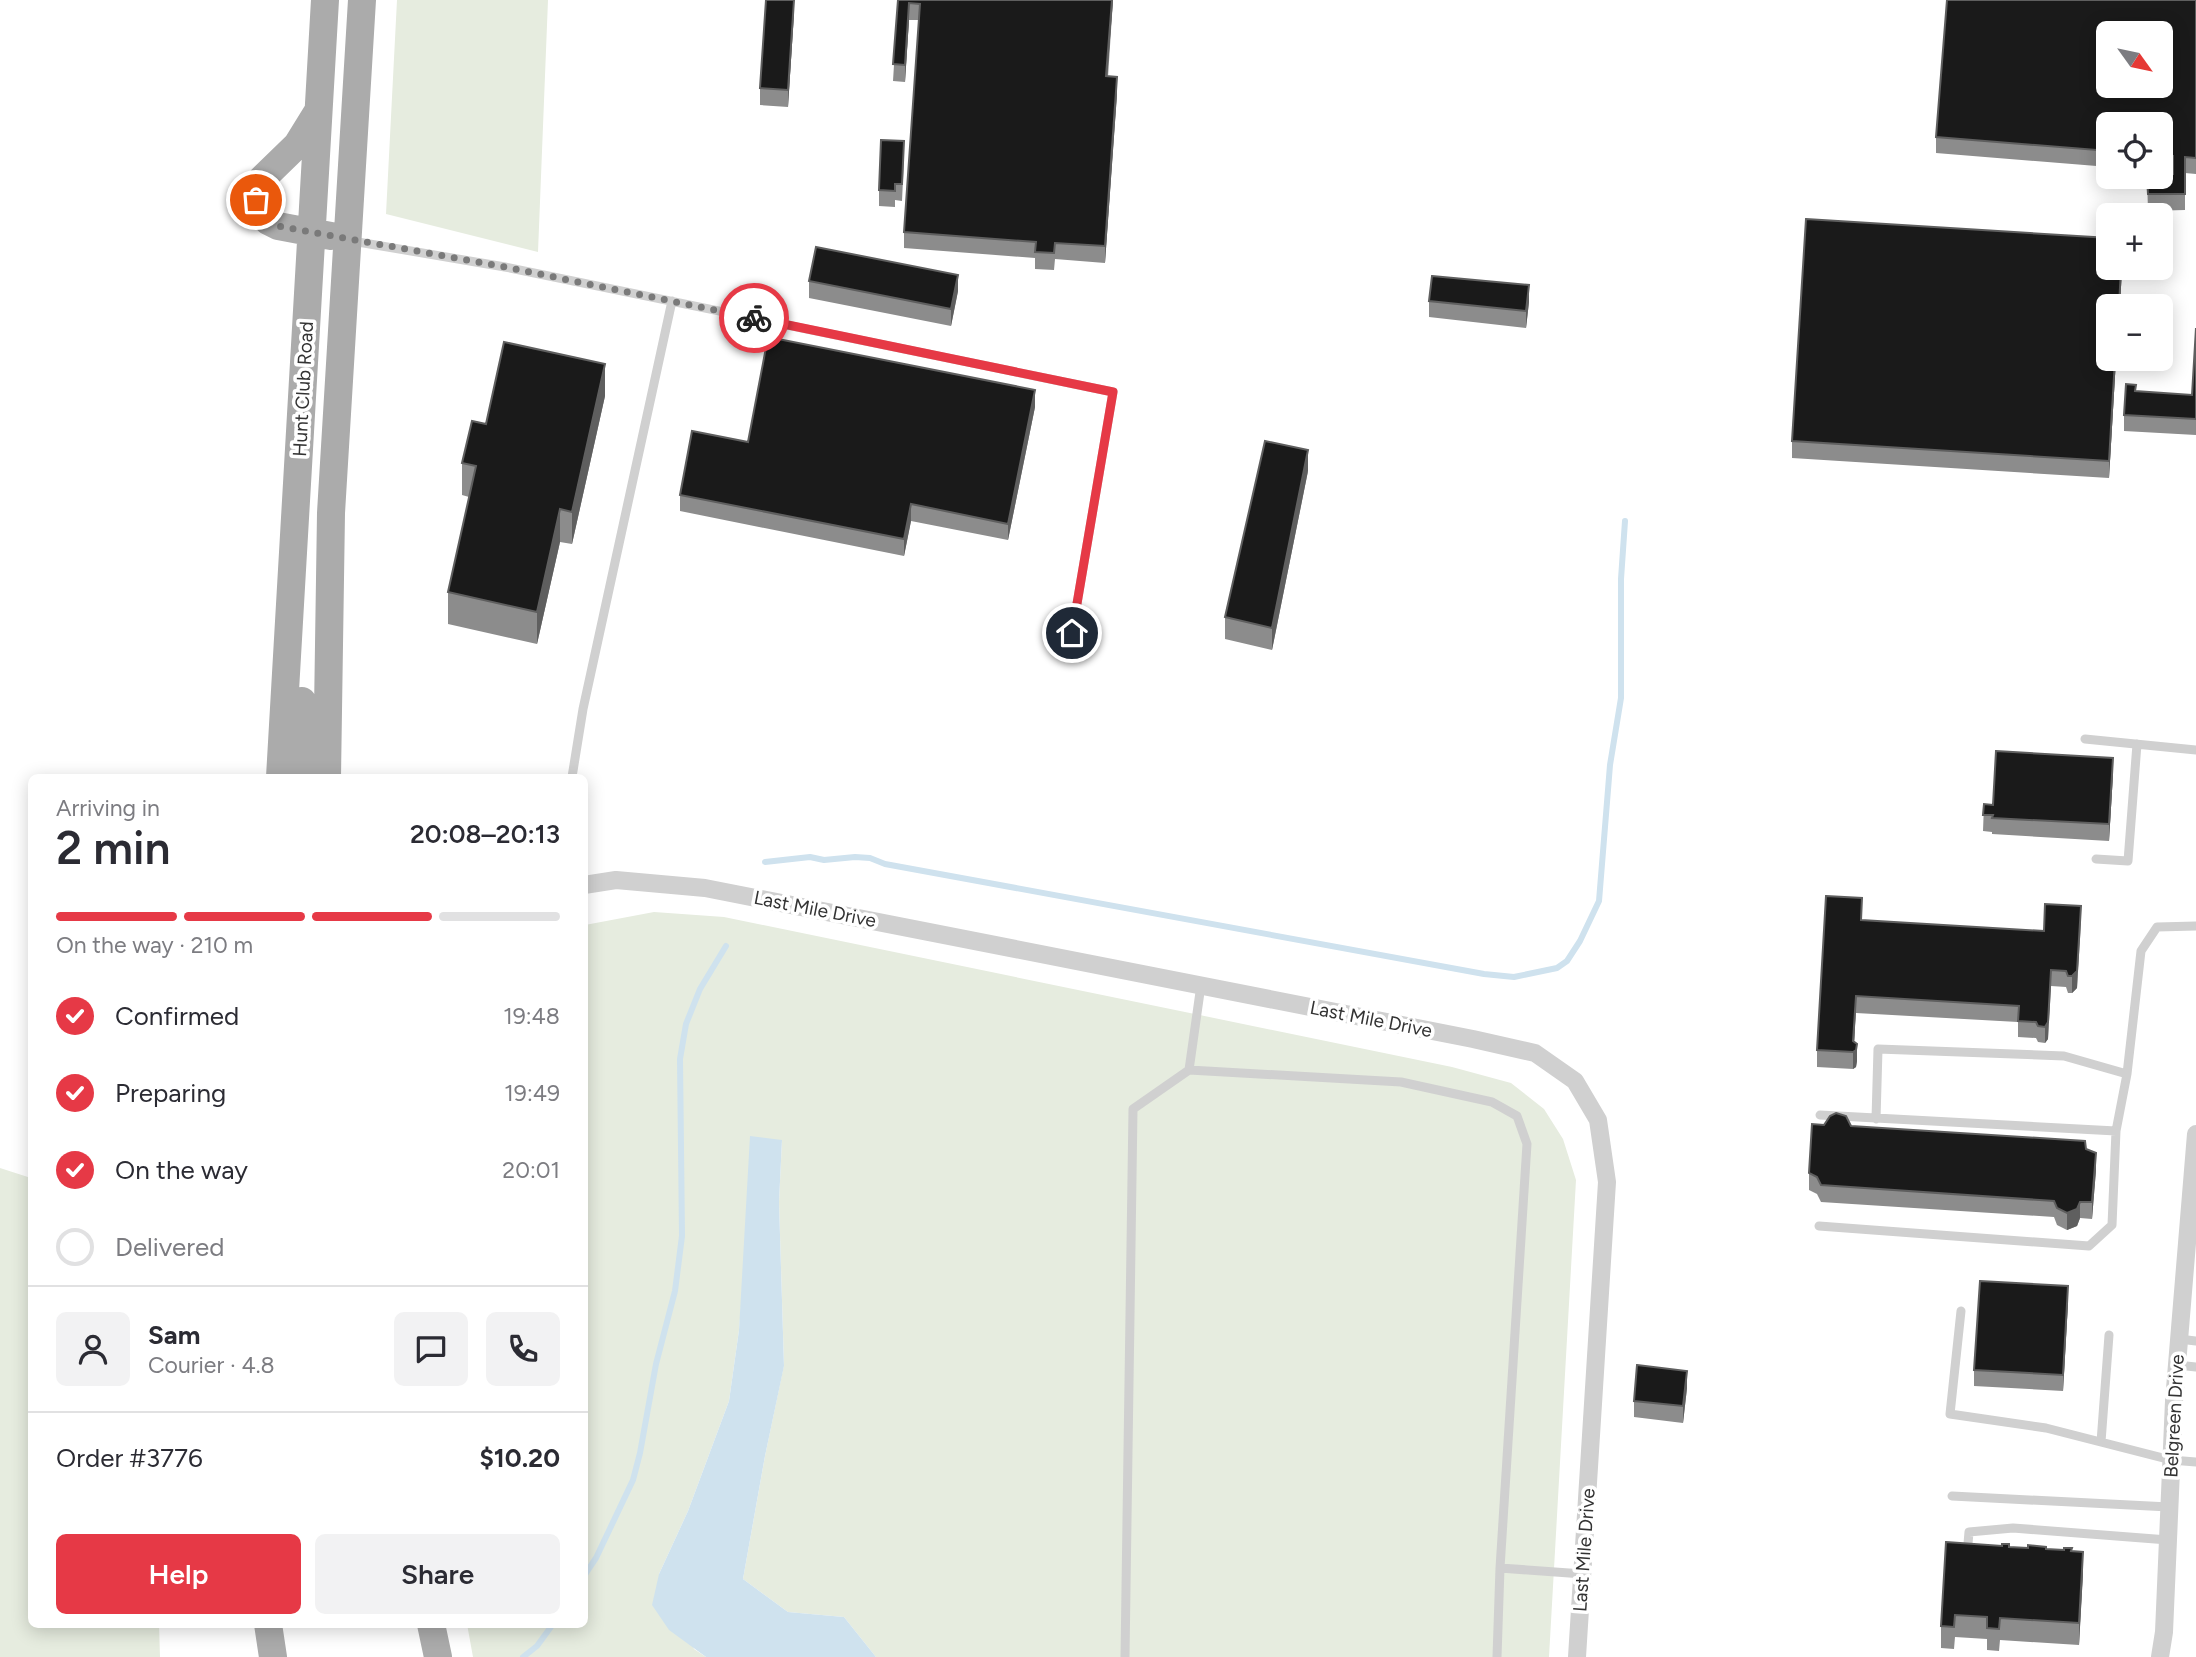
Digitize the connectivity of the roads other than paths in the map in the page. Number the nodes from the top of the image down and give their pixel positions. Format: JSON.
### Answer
{"nodes":[{"id":1,"x":325,"y":0,"type":"edge"},
{"id":2,"x":362,"y":0,"type":"edge"},
{"id":3,"x":319,"y":108,"type":"junction"},
{"id":4,"x":312,"y":232,"type":"junction"},
{"id":5,"x":347,"y":240,"type":"junction"},
{"id":6,"x":672,"y":301,"type":"junction"},
{"id":7,"x":297,"y":499,"type":"junction"},
{"id":8,"x":1072,"y":633,"type":"dead end"},
{"id":9,"x":2085,"y":738,"type":"dead end"},
{"id":10,"x":2137,"y":744,"type":"junction"},
{"id":11,"x":2196,"y":750,"type":"edge"},
{"id":12,"x":280,"y":774,"type":"edge"},
{"id":13,"x":304,"y":774,"type":"edge"},
{"id":14,"x":327,"y":774,"type":"edge"},
{"id":15,"x":572,"y":774,"type":"edge"},
{"id":16,"x":2096,"y":859,"type":"dead end"},
{"id":17,"x":588,"y":885,"type":"edge"},
{"id":18,"x":2196,"y":926,"type":"edge"},
{"id":19,"x":1201,"y":985,"type":"junction"},
{"id":20,"x":1189,"y":1070,"type":"junction"},
{"id":21,"x":2127,"y":1074,"type":"junction"},
{"id":22,"x":1820,"y":1115,"type":"dead end"},
{"id":23,"x":1875,"y":1119,"type":"junction"},
{"id":24,"x":2116,"y":1131,"type":"junction"},
{"id":25,"x":2196,"y":1133,"type":"edge"},
{"id":26,"x":2195,"y":1158,"type":"edge"},
{"id":27,"x":1819,"y":1226,"type":"dead end"},
{"id":28,"x":1961,"y":1311,"type":"dead end"},
{"id":29,"x":2109,"y":1335,"type":"dead end"},
{"id":30,"x":2188,"y":1340,"type":"edge"},
{"id":31,"x":2177,"y":1365,"type":"junction"},
{"id":32,"x":2196,"y":1367,"type":"edge"},
{"id":33,"x":2101,"y":1442,"type":"junction"},
{"id":34,"x":2171,"y":1460,"type":"junction"},
{"id":35,"x":2196,"y":1462,"type":"edge"},
{"id":36,"x":1952,"y":1496,"type":"dead end"},
{"id":37,"x":2169,"y":1507,"type":"junction"},
{"id":38,"x":2168,"y":1540,"type":"junction"},
{"id":39,"x":1966,"y":1557,"type":"edge"},
{"id":40,"x":1500,"y":1568,"type":"junction"},
{"id":41,"x":1583,"y":1574,"type":"junction"},
{"id":42,"x":269,"y":1628,"type":"edge"},
{"id":43,"x":432,"y":1628,"type":"edge"},
{"id":44,"x":273,"y":1657,"type":"edge"},
{"id":45,"x":438,"y":1657,"type":"edge"},
{"id":46,"x":1125,"y":1657,"type":"edge"},
{"id":47,"x":1497,"y":1657,"type":"edge"},
{"id":48,"x":1577,"y":1657,"type":"edge"},
{"id":49,"x":2160,"y":1657,"type":"edge"}],
"edges":[{"from":1,"to":3,"type":"main road","name":"Hunt Club Road"},
{"from":2,"to":5,"type":"main road","name":"Hunt Club Road"},
{"from":3,"to":4,"type":"main road","name":"Hunt Club Road"},
{"from":3,"to":4,"type":"main road"},
{"from":4,"to":5,"type":"main road"},
{"from":4,"to":7,"type":"main road","name":"Hunt Club Road"},
{"from":5,"to":6,"type":"lane"},
{"from":5,"to":14,"type":"main road","name":"Hunt Club Road"},
{"from":6,"to":8,"type":"lane"},
{"from":6,"to":15,"type":"lane"},
{"from":7,"to":12,"type":"main road","name":"Hunt Club Road"},
{"from":7,"to":13,"type":"main road"},
{"from":9,"to":10,"type":"lane"},
{"from":10,"to":11,"type":"lane"},
{"from":10,"to":16,"type":"lane"},
{"from":17,"to":19,"type":"street","name":"Last Mile Drive"},
{"from":18,"to":21,"type":"lane"},
{"from":19,"to":20,"type":"lane"},
{"from":19,"to":41,"type":"street","name":"Last Mile Drive"},
{"from":20,"to":40,"type":"lane"},
{"from":20,"to":46,"type":"lane"},
{"from":21,"to":23,"type":"lane"},
{"from":21,"to":24,"type":"lane"},
{"from":22,"to":23,"type":"lane"},
{"from":23,"to":24,"type":"lane"},
{"from":24,"to":27,"type":"lane"},
{"from":25,"to":26,"type":"street","name":"Belgreen Drive"},
{"from":26,"to":30,"type":"street","name":"Belgreen Drive"},
{"from":28,"to":33,"type":"lane"},
{"from":29,"to":33,"type":"lane"},
{"from":30,"to":31,"type":"street","name":"Belgreen Drive"},
{"from":31,"to":32,"type":"lane"},
{"from":31,"to":34,"type":"street","name":"Belgreen Drive"},
{"from":33,"to":34,"type":"lane"},
{"from":34,"to":35,"type":"lane"},
{"from":34,"to":37,"type":"street","name":"Belgreen Drive"},
{"from":36,"to":37,"type":"lane"},
{"from":37,"to":38,"type":"street","name":"Belgreen Drive"},
{"from":38,"to":39,"type":"lane"},
{"from":38,"to":49,"type":"street","name":"Belgreen Drive"},
{"from":40,"to":41,"type":"lane"},
{"from":40,"to":47,"type":"lane"},
{"from":41,"to":48,"type":"street","name":"Last Mile Drive"},
{"from":42,"to":44,"type":"main road"},
{"from":43,"to":45,"type":"main road"}]}
